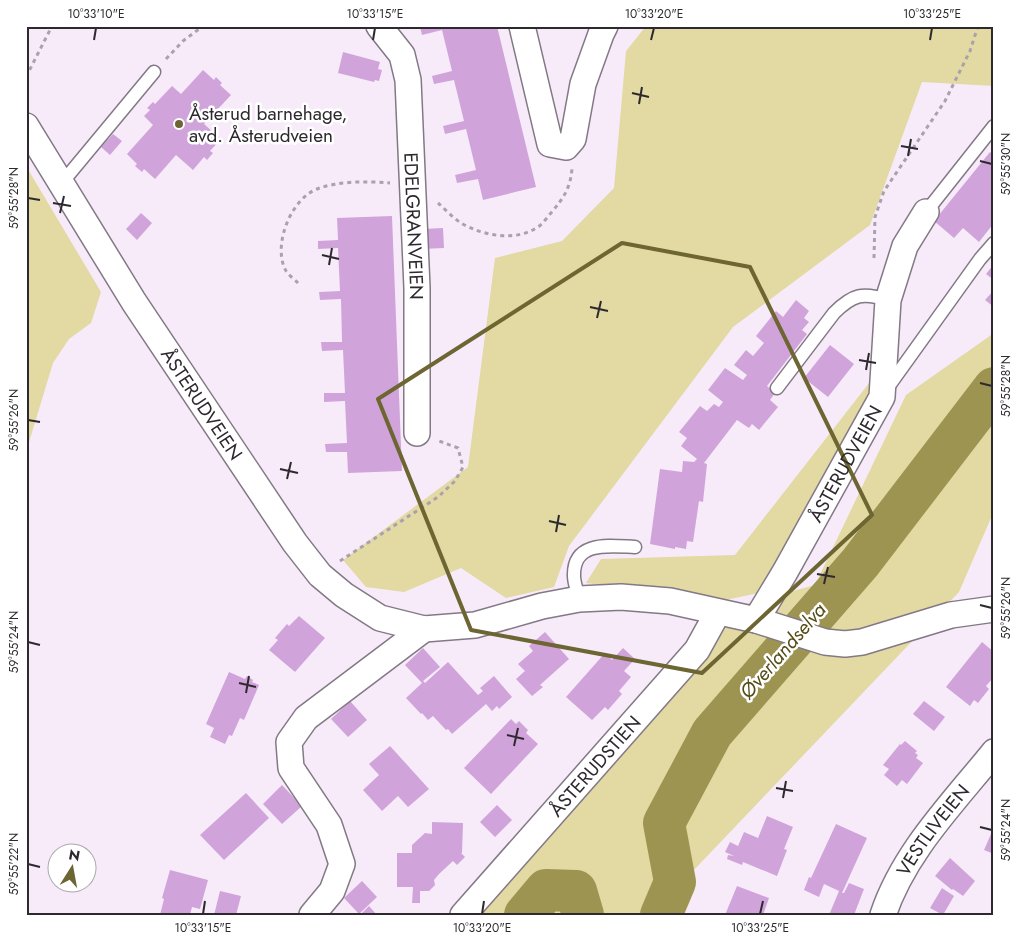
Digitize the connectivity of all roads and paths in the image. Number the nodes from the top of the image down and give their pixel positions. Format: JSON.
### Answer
{"nodes":[{"id":1,"x":52,"y":26,"type":"edge"},
{"id":2,"x":203,"y":26,"type":"edge"},
{"id":3,"x":379,"y":26,"type":"edge"},
{"id":4,"x":522,"y":26,"type":"edge"},
{"id":5,"x":605,"y":26,"type":"edge"},
{"id":6,"x":978,"y":26,"type":"edge"},
{"id":7,"x":154,"y":72,"type":"joint"},
{"id":8,"x":26,"y":77,"type":"edge"},
{"id":9,"x":26,"y":126,"type":"edge"},
{"id":10,"x":994,"y":126,"type":"edge"},
{"id":11,"x":61,"y":184,"type":"junction"},
{"id":12,"x":926,"y":212,"type":"joint"},
{"id":13,"x":994,"y":243,"type":"edge"},
{"id":14,"x":880,"y":298,"type":"junction"},
{"id":15,"x":777,"y":388,"type":"dead end"},
{"id":16,"x":882,"y":397,"type":"junction"},
{"id":17,"x":418,"y":434,"type":"joint"},
{"id":18,"x":635,"y":546,"type":"dead end"},
{"id":19,"x":320,"y":575,"type":"junction"},
{"id":20,"x":579,"y":599,"type":"junction"},
{"id":21,"x":994,"y":609,"type":"edge"},
{"id":22,"x":718,"y":612,"type":"junction"},
{"id":23,"x":756,"y":620,"type":"junction"},
{"id":24,"x":424,"y":630,"type":"junction"},
{"id":25,"x":994,"y":752,"type":"edge"},
{"id":26,"x":312,"y":915,"type":"edge"},
{"id":27,"x":463,"y":915,"type":"edge"},
{"id":28,"x":883,"y":915,"type":"edge"}],
"edges":[{"from":1,"to":8,"type":"path"},
{"from":2,"to":7,"type":"path"},
{"from":3,"to":17,"type":"street","name":"EDELGRANVEIEN"},
{"from":4,"to":5,"type":"street"},
{"from":6,"to":14,"type":"path"},
{"from":7,"to":11,"type":"lane"},
{"from":9,"to":11,"type":"street","name":"ÅSTERUDVEIEN"},
{"from":10,"to":12,"type":"lane"},
{"from":11,"to":19,"type":"street","name":"ÅSTERUDVEIEN"},
{"from":12,"to":14,"type":"street","name":"ÅSTERUDVEIEN"},
{"from":13,"to":16,"type":"lane"},
{"from":14,"to":15,"type":"lane"},
{"from":14,"to":16,"type":"street","name":"ÅSTERUDVEIEN"},
{"from":16,"to":23,"type":"street","name":"ÅSTERUDVEIEN"},
{"from":17,"to":19,"type":"path"},
{"from":18,"to":20,"type":"lane"},
{"from":19,"to":24,"type":"street","name":"ÅSTERUDVEIEN"},
{"from":20,"to":22,"type":"street","name":"ÅSTERUDVEIEN"},
{"from":20,"to":24,"type":"street","name":"ÅSTERUDVEIEN"},
{"from":21,"to":23,"type":"street","name":"ÅSTERUDVEIEN"},
{"from":22,"to":23,"type":"street","name":"ÅSTERUDVEIEN"},
{"from":22,"to":27,"type":"street","name":"ÅSTERUDSTIEN"},
{"from":24,"to":26,"type":"street"},
{"from":25,"to":28,"type":"street","name":"VESTLIVEIEN"}]}
